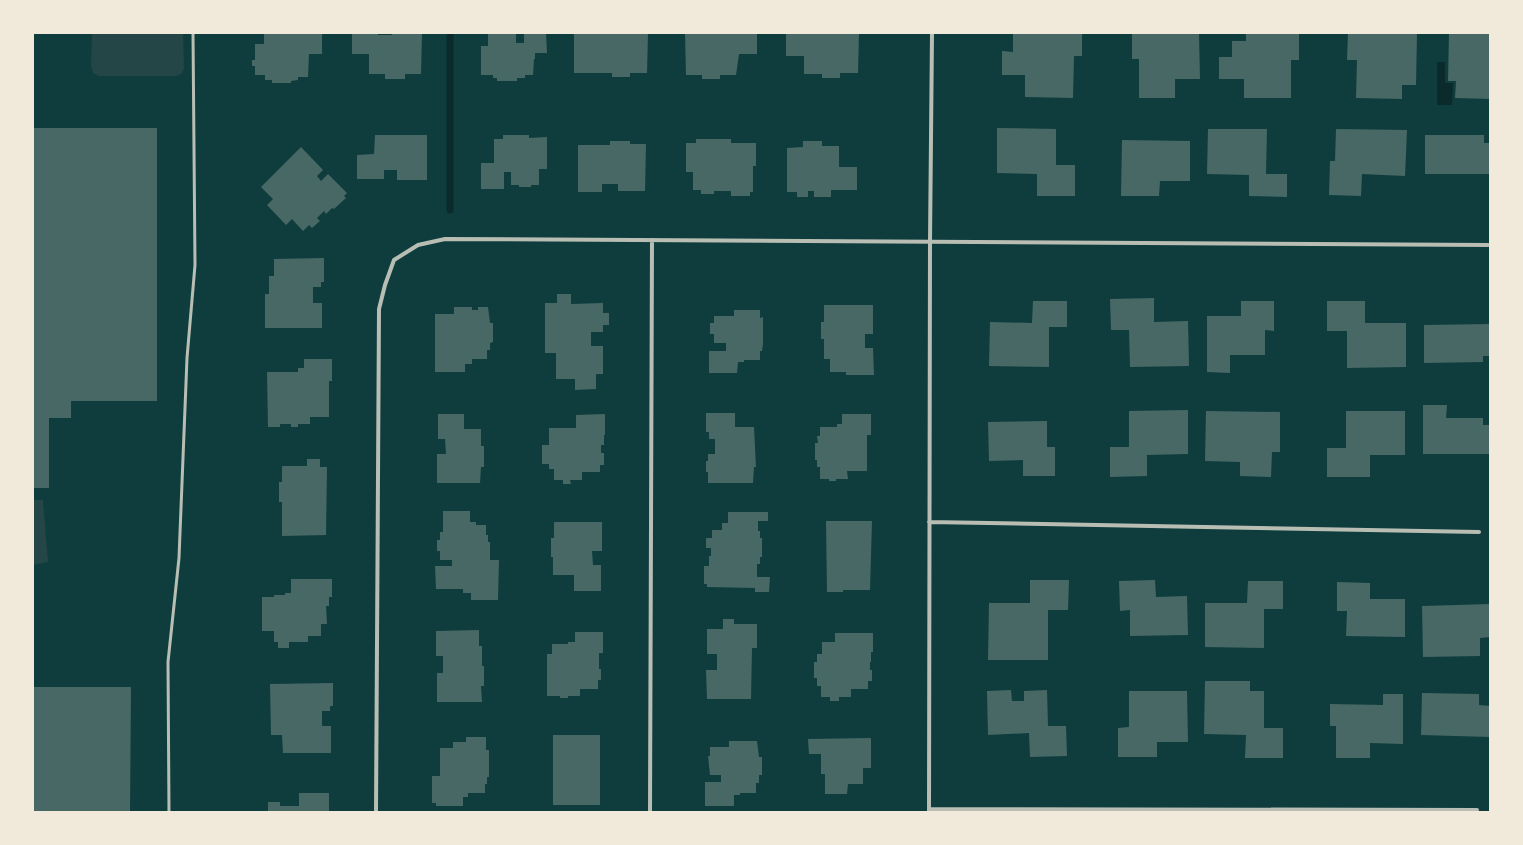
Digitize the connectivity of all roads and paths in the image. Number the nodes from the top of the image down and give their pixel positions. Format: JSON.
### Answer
{"nodes":[{"id":1,"x":193,"y":33,"type":"edge"},
{"id":2,"x":932,"y":33,"type":"edge"},
{"id":3,"x":652,"y":240,"type":"junction"},
{"id":4,"x":930,"y":241,"type":"junction"},
{"id":5,"x":1488,"y":245,"type":"dead end"},
{"id":6,"x":929,"y":522,"type":"junction"},
{"id":7,"x":1479,"y":532,"type":"dead end"},
{"id":8,"x":1477,"y":810,"type":"dead end"},
{"id":9,"x":928,"y":811,"type":"edge"},
{"id":10,"x":169,"y":812,"type":"edge"},
{"id":11,"x":376,"y":812,"type":"edge"},
{"id":12,"x":650,"y":812,"type":"edge"}],
"edges":[{"from":1,"to":10,"type":"lane"},
{"from":2,"to":4,"type":"street"},
{"from":3,"to":4,"type":"street"},
{"from":3,"to":11,"type":"street"},
{"from":3,"to":12,"type":"street"},
{"from":4,"to":5,"type":"street"},
{"from":4,"to":6,"type":"street"},
{"from":6,"to":7,"type":"street"},
{"from":6,"to":9,"type":"street"},
{"from":8,"to":9,"type":"street"}]}
